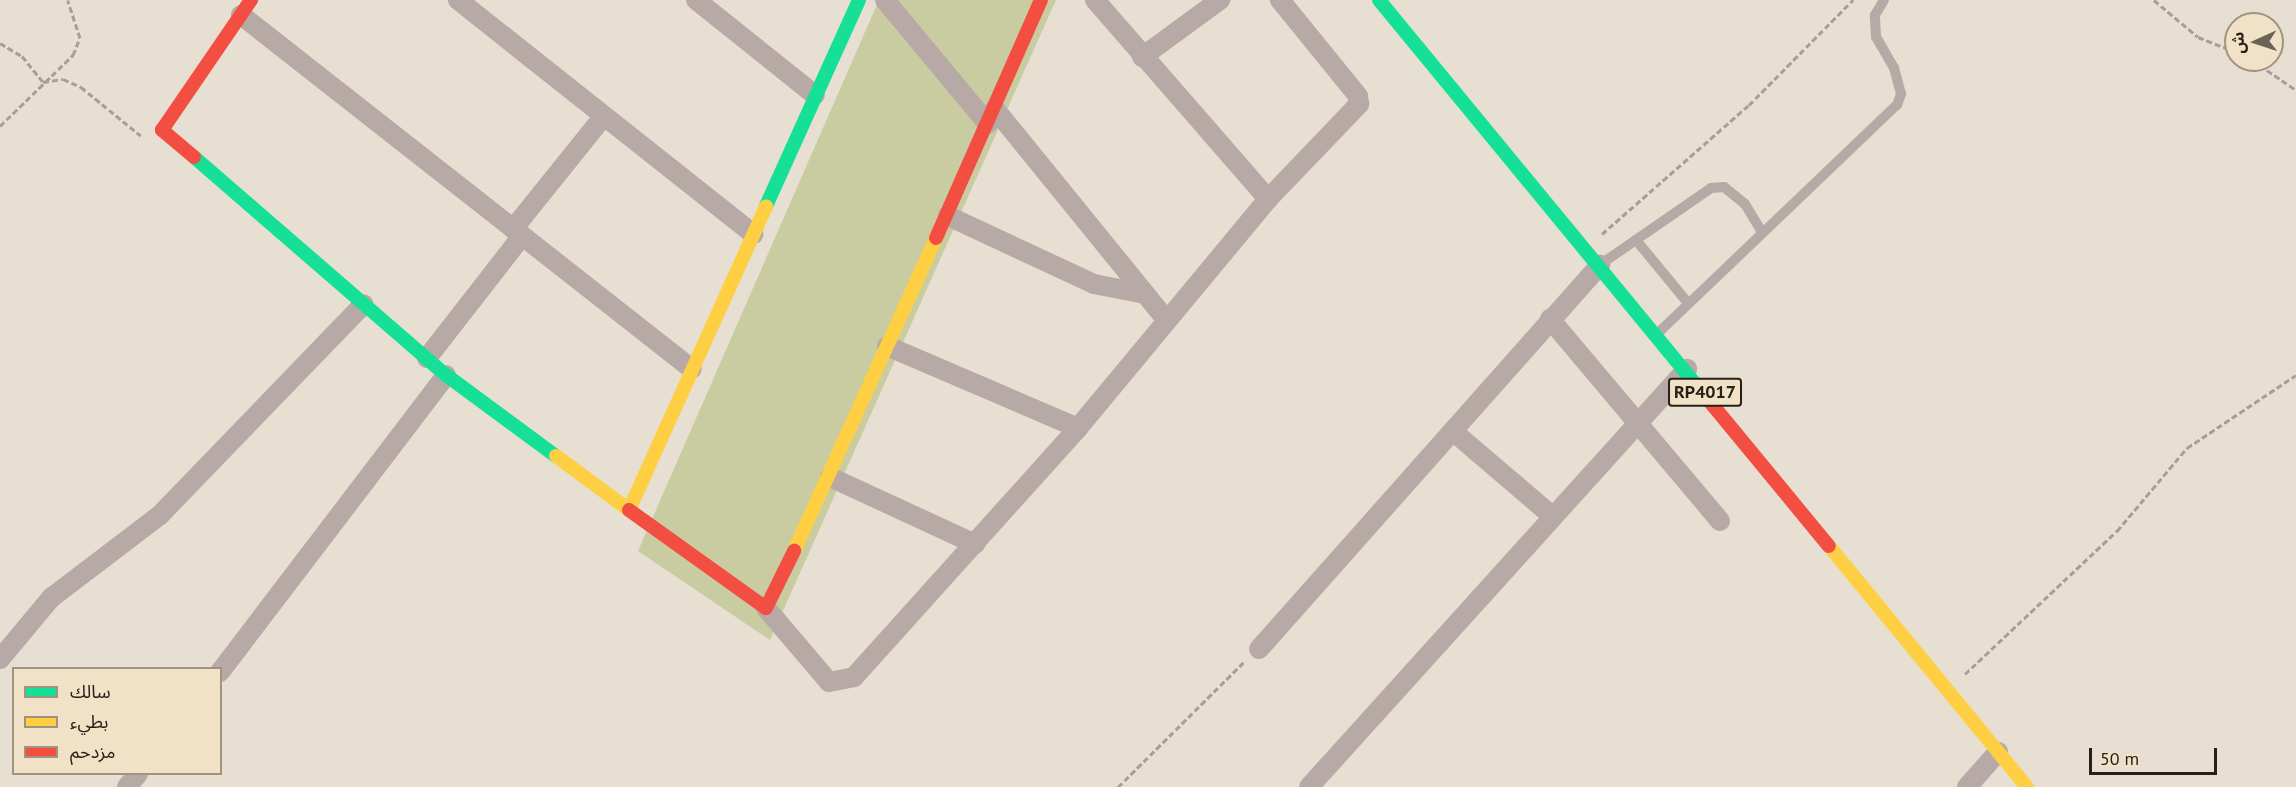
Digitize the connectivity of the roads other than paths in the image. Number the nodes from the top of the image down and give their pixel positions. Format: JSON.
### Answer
{"nodes":[{"id":1,"x":458,"y":0,"type":"edge"},
{"id":2,"x":859,"y":0,"type":"edge"},
{"id":3,"x":885,"y":0,"type":"edge"},
{"id":4,"x":1041,"y":0,"type":"edge"},
{"id":5,"x":1095,"y":0,"type":"edge"},
{"id":6,"x":1220,"y":0,"type":"edge"},
{"id":7,"x":1280,"y":0,"type":"edge"},
{"id":8,"x":1379,"y":0,"type":"edge"},
{"id":9,"x":1884,"y":0,"type":"edge"},
{"id":10,"x":703,"y":2,"type":"edge"},
{"id":11,"x":246,"y":7,"type":"edge"},
{"id":12,"x":1142,"y":57,"type":"junction"},
{"id":13,"x":815,"y":95,"type":"junction"},
{"id":14,"x":604,"y":116,"type":"junction"},
{"id":15,"x":992,"y":116,"type":"junction"},
{"id":16,"x":1268,"y":199,"type":"junction"},
{"id":17,"x":948,"y":216,"type":"junction"},
{"id":18,"x":518,"y":232,"type":"junction"},
{"id":19,"x":1762,"y":232,"type":"junction"},
{"id":20,"x":753,"y":234,"type":"junction"},
{"id":21,"x":1636,"y":240,"type":"junction"},
{"id":22,"x":1600,"y":265,"type":"junction"},
{"id":23,"x":1146,"y":294,"type":"junction"},
{"id":24,"x":1688,"y":303,"type":"junction"},
{"id":25,"x":364,"y":304,"type":"junction"},
{"id":26,"x":1164,"y":317,"type":"junction"},
{"id":27,"x":1550,"y":320,"type":"junction"},
{"id":28,"x":1657,"y":333,"type":"junction"},
{"id":29,"x":887,"y":346,"type":"junction"},
{"id":30,"x":427,"y":358,"type":"junction"},
{"id":31,"x":692,"y":369,"type":"junction"},
{"id":32,"x":1687,"y":369,"type":"junction"},
{"id":33,"x":446,"y":375,"type":"junction"},
{"id":34,"x":1637,"y":423,"type":"junction"},
{"id":35,"x":1078,"y":428,"type":"junction"},
{"id":36,"x":1455,"y":433,"type":"junction"},
{"id":37,"x":830,"y":477,"type":"junction"},
{"id":38,"x":629,"y":510,"type":"junction"},
{"id":39,"x":1551,"y":515,"type":"junction"},
{"id":40,"x":1720,"y":521,"type":"dead end"},
{"id":41,"x":975,"y":544,"type":"junction"},
{"id":42,"x":766,"y":608,"type":"junction"},
{"id":43,"x":1259,"y":649,"type":"road end"},
{"id":44,"x":0,"y":659,"type":"edge"},
{"id":45,"x":222,"y":669,"type":"edge"},
{"id":46,"x":1998,"y":752,"type":"junction"},
{"id":47,"x":137,"y":775,"type":"edge"},
{"id":48,"x":128,"y":787,"type":"edge"},
{"id":49,"x":1309,"y":787,"type":"edge"},
{"id":50,"x":1967,"y":787,"type":"edge"},
{"id":51,"x":2027,"y":787,"type":"edge"}],
"edges":[{"from":1,"to":14,"type":"street"},
{"from":2,"to":13,"type":"street"},
{"from":3,"to":15,"type":"street"},
{"from":4,"to":15,"type":"street"},
{"from":5,"to":12,"type":"street"},
{"from":6,"to":12,"type":"street"},
{"from":7,"to":16,"type":"street"},
{"from":8,"to":22,"type":"street","number":"RP4017"},
{"from":9,"to":19,"type":"lane"},
{"from":10,"to":13,"type":"street"},
{"from":11,"to":18,"type":"street"},
{"from":11,"to":25,"type":"street"},
{"from":12,"to":16,"type":"street"},
{"from":13,"to":20,"type":"street"},
{"from":14,"to":18,"type":"street"},
{"from":14,"to":20,"type":"street"},
{"from":15,"to":17,"type":"street"},
{"from":15,"to":23,"type":"street"},
{"from":16,"to":26,"type":"street"},
{"from":17,"to":23,"type":"street"},
{"from":17,"to":29,"type":"street"},
{"from":18,"to":30,"type":"street"},
{"from":18,"to":31,"type":"street"},
{"from":19,"to":21,"type":"lane"},
{"from":19,"to":24,"type":"lane"},
{"from":20,"to":31,"type":"street"},
{"from":21,"to":22,"type":"lane"},
{"from":21,"to":24,"type":"lane"},
{"from":22,"to":27,"type":"street"},
{"from":22,"to":28,"type":"street","number":"RP4017"},
{"from":23,"to":26,"type":"street"},
{"from":24,"to":28,"type":"lane"},
{"from":25,"to":30,"type":"street"},
{"from":25,"to":44,"type":"street"},
{"from":26,"to":35,"type":"street"},
{"from":27,"to":34,"type":"street"},
{"from":27,"to":36,"type":"street"},
{"from":28,"to":32,"type":"street","number":"RP4017"},
{"from":29,"to":35,"type":"street"},
{"from":29,"to":37,"type":"street"},
{"from":30,"to":33,"type":"street"},
{"from":31,"to":38,"type":"street"},
{"from":32,"to":34,"type":"street"},
{"from":32,"to":46,"type":"street","number":"RP4017"},
{"from":33,"to":38,"type":"street"},
{"from":33,"to":45,"type":"street"},
{"from":34,"to":39,"type":"street"},
{"from":34,"to":40,"type":"street"},
{"from":35,"to":41,"type":"street"},
{"from":36,"to":39,"type":"street"},
{"from":36,"to":43,"type":"street"},
{"from":37,"to":41,"type":"street"},
{"from":37,"to":42,"type":"street"},
{"from":38,"to":42,"type":"street"},
{"from":39,"to":49,"type":"street"},
{"from":41,"to":42,"type":"street"},
{"from":46,"to":50,"type":"street"},
{"from":46,"to":51,"type":"street","number":"RP4017"},
{"from":47,"to":48,"type":"street"}]}
